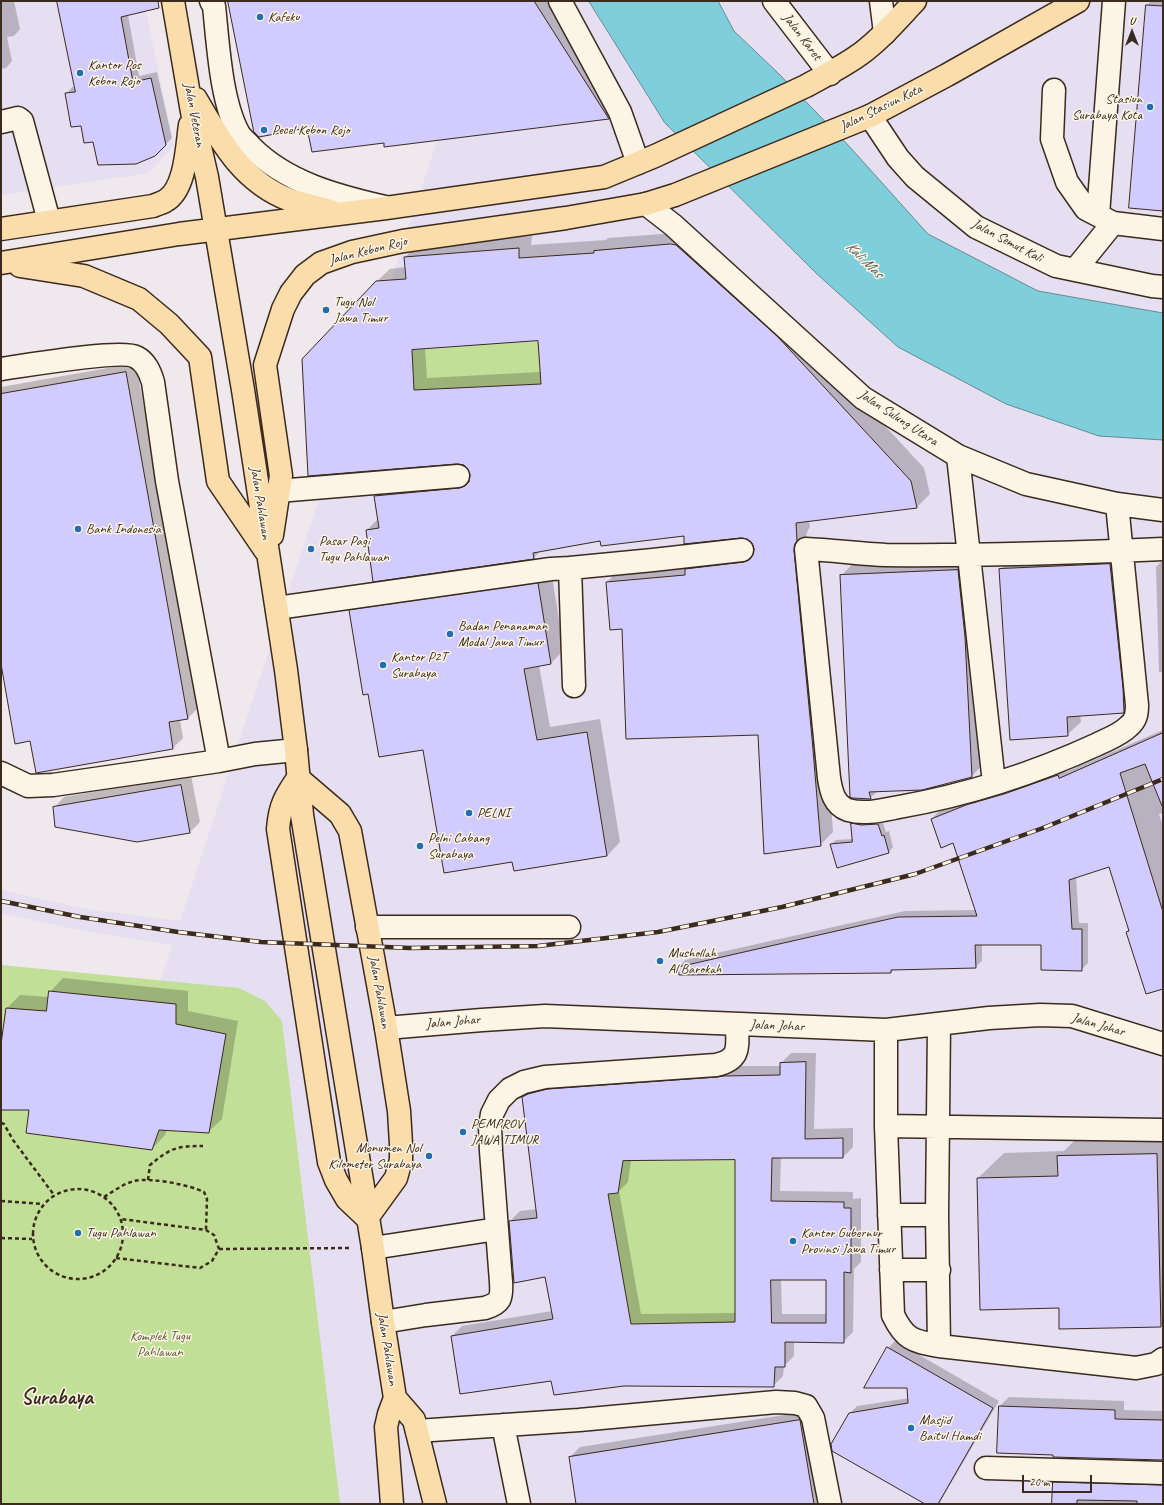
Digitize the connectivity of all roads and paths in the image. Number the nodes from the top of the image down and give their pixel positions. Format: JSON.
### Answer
{"nodes":[{"id":1,"x":173,"y":1,"type":"edge"},
{"id":2,"x":211,"y":1,"type":"edge"},
{"id":3,"x":560,"y":1,"type":"edge"},
{"id":4,"x":774,"y":1,"type":"edge"},
{"id":5,"x":881,"y":1,"type":"edge"},
{"id":6,"x":915,"y":1,"type":"edge"},
{"id":7,"x":1078,"y":1,"type":"edge"},
{"id":8,"x":1114,"y":1,"type":"edge"},
{"id":9,"x":885,"y":33,"type":"junction"},
{"id":10,"x":830,"y":74,"type":"junction"},
{"id":11,"x":189,"y":88,"type":"junction"},
{"id":12,"x":1054,"y":90,"type":"dead end"},
{"id":13,"x":192,"y":112,"type":"junction"},
{"id":14,"x":870,"y":116,"type":"junction"},
{"id":15,"x":1,"y":122,"type":"edge"},
{"id":16,"x":646,"y":159,"type":"junction"},
{"id":17,"x":675,"y":195,"type":"joint"},
{"id":18,"x":646,"y":204,"type":"junction"},
{"id":19,"x":386,"y":208,"type":"junction"},
{"id":20,"x":340,"y":213,"type":"junction"},
{"id":21,"x":1106,"y":219,"type":"junction"},
{"id":22,"x":49,"y":221,"type":"junction"},
{"id":23,"x":1,"y":229,"type":"edge"},
{"id":24,"x":216,"y":229,"type":"junction"},
{"id":25,"x":1163,"y":229,"type":"edge"},
{"id":26,"x":1,"y":263,"type":"edge"},
{"id":27,"x":1075,"y":270,"type":"junction"},
{"id":28,"x":1163,"y":287,"type":"edge"},
{"id":29,"x":1,"y":369,"type":"edge"},
{"id":30,"x":958,"y":456,"type":"junction"},
{"id":31,"x":458,"y":476,"type":"dead end"},
{"id":32,"x":278,"y":491,"type":"junction"},
{"id":33,"x":1117,"y":504,"type":"junction"},
{"id":34,"x":1163,"y":510,"type":"edge"},
{"id":35,"x":1163,"y":549,"type":"edge"},
{"id":36,"x":742,"y":550,"type":"dead end"},
{"id":37,"x":1122,"y":550,"type":"junction"},
{"id":38,"x":269,"y":556,"type":"junction"},
{"id":39,"x":968,"y":556,"type":"junction"},
{"id":40,"x":570,"y":568,"type":"junction"},
{"id":41,"x":277,"y":608,"type":"junction"},
{"id":42,"x":574,"y":686,"type":"dead end"},
{"id":43,"x":296,"y":750,"type":"junction"},
{"id":44,"x":219,"y":761,"type":"junction"},
{"id":45,"x":1,"y":773,"type":"edge"},
{"id":46,"x":298,"y":778,"type":"junction"},
{"id":47,"x":994,"y":783,"type":"junction"},
{"id":48,"x":367,"y":927,"type":"junction"},
{"id":49,"x":569,"y":927,"type":"dead end"},
{"id":50,"x":737,"y":1024,"type":"junction"},
{"id":51,"x":939,"y":1024,"type":"junction"},
{"id":52,"x":386,"y":1028,"type":"junction"},
{"id":53,"x":886,"y":1030,"type":"junction"},
{"id":54,"x":1163,"y":1044,"type":"edge"},
{"id":55,"x":1,"y":1123,"type":"edge"},
{"id":56,"x":886,"y":1126,"type":"junction"},
{"id":57,"x":939,"y":1126,"type":"junction"},
{"id":58,"x":1163,"y":1130,"type":"edge"},
{"id":59,"x":203,"y":1146,"type":"dead end"},
{"id":60,"x":148,"y":1180,"type":"junction"},
{"id":61,"x":54,"y":1196,"type":"junction"},
{"id":62,"x":104,"y":1197,"type":"junction"},
{"id":63,"x":1,"y":1201,"type":"edge"},
{"id":64,"x":44,"y":1204,"type":"junction"},
{"id":65,"x":889,"y":1214,"type":"junction"},
{"id":66,"x":937,"y":1214,"type":"junction"},
{"id":67,"x":368,"y":1218,"type":"junction"},
{"id":68,"x":121,"y":1219,"type":"junction"},
{"id":69,"x":497,"y":1229,"type":"junction"},
{"id":70,"x":206,"y":1230,"type":"junction"},
{"id":71,"x":1,"y":1238,"type":"edge"},
{"id":72,"x":32,"y":1239,"type":"junction"},
{"id":73,"x":372,"y":1248,"type":"junction"},
{"id":74,"x":219,"y":1250,"type":"junction"},
{"id":75,"x":116,"y":1258,"type":"junction"},
{"id":76,"x":891,"y":1270,"type":"junction"},
{"id":77,"x":939,"y":1270,"type":"junction"},
{"id":78,"x":383,"y":1322,"type":"junction"},
{"id":79,"x":939,"y":1346,"type":"junction"},
{"id":80,"x":1163,"y":1359,"type":"edge"},
{"id":81,"x":395,"y":1398,"type":"junction"},
{"id":82,"x":503,"y":1425,"type":"junction"},
{"id":83,"x":418,"y":1431,"type":"junction"},
{"id":84,"x":986,"y":1468,"type":"dead end"},
{"id":85,"x":1163,"y":1473,"type":"edge"},
{"id":86,"x":392,"y":1504,"type":"edge"},
{"id":87,"x":435,"y":1504,"type":"edge"},
{"id":88,"x":519,"y":1504,"type":"edge"},
{"id":89,"x":830,"y":1504,"type":"edge"}],
"edges":[{"from":1,"to":11,"type":"main road","name":"Jalan Veteran"},
{"from":2,"to":19,"type":"street"},
{"from":3,"to":16,"type":"street"},
{"from":4,"to":10,"type":"street","name":"Jalan Karet"},
{"from":5,"to":9,"type":"street"},
{"from":6,"to":9,"type":"main road"},
{"from":7,"to":14,"type":"main road","name":"Jalan Stasiun Kota"},
{"from":8,"to":21,"type":"street"},
{"from":9,"to":10,"type":"main road"},
{"from":10,"to":16,"type":"main road"},
{"from":11,"to":13,"type":"main road","name":"Jalan Veteran"},
{"from":11,"to":20,"type":"main road"},
{"from":12,"to":21,"type":"street"},
{"from":13,"to":22,"type":"main road"},
{"from":13,"to":24,"type":"main road","name":"Jalan Veteran"},
{"from":14,"to":17,"type":"main road","name":"Jalan Stasiun Kota"},
{"from":14,"to":27,"type":"street","name":"Jalan Semut Kali"},
{"from":15,"to":22,"type":"street"},
{"from":16,"to":19,"type":"main road"},
{"from":17,"to":18,"type":"main road","name":"Jalan Kebon Rojo"},
{"from":18,"to":30,"type":"street","name":"Jalan Sulung Utara"},
{"from":18,"to":32,"type":"main road","name":"Jalan Kebon Rojo"},
{"from":19,"to":20,"type":"main road"},
{"from":20,"to":24,"type":"main road"},
{"from":21,"to":25,"type":"street"},
{"from":21,"to":27,"type":"street"},
{"from":22,"to":23,"type":"main road"},
{"from":24,"to":26,"type":"main road"},
{"from":24,"to":38,"type":"main road","name":"Jalan Pahlawan"},
{"from":26,"to":38,"type":"main road"},
{"from":27,"to":28,"type":"street","name":"Jalan Semut Kali"},
{"from":29,"to":44,"type":"street"},
{"from":30,"to":33,"type":"street","name":"Jalan Sulung Utara"},
{"from":30,"to":39,"type":"street"},
{"from":31,"to":32,"type":"street"},
{"from":32,"to":38,"type":"main road","name":"Jalan Kebon Rojo"},
{"from":33,"to":34,"type":"street","name":"Jalan Sulung Utara"},
{"from":33,"to":37,"type":"street"},
{"from":35,"to":37,"type":"street"},
{"from":36,"to":40,"type":"street"},
{"from":37,"to":39,"type":"street"},
{"from":37,"to":47,"type":"street"},
{"from":38,"to":41,"type":"main road","name":"Jalan Pahlawan"},
{"from":39,"to":47,"type":"street"},
{"from":39,"to":47,"type":"street"},
{"from":40,"to":41,"type":"street"},
{"from":40,"to":42,"type":"street"},
{"from":41,"to":43,"type":"main road","name":"Jalan Pahlawan"},
{"from":43,"to":44,"type":"street"},
{"from":43,"to":46,"type":"main road","name":"Jalan Pahlawan"},
{"from":44,"to":45,"type":"street"},
{"from":46,"to":48,"type":"main road","name":"Jalan Pahlawan"},
{"from":46,"to":67,"type":"main road","name":"Jalan Pahlawan"},
{"from":46,"to":67,"type":"main road"},
{"from":48,"to":49,"type":"street"},
{"from":48,"to":52,"type":"main road","name":"Jalan Pahlawan"},
{"from":50,"to":52,"type":"street","name":"Jalan Johar"},
{"from":50,"to":53,"type":"street","name":"Jalan Johar"},
{"from":50,"to":69,"type":"street"},
{"from":51,"to":53,"type":"street","name":"Jalan Johar"},
{"from":51,"to":54,"type":"street","name":"Jalan Johar"},
{"from":51,"to":57,"type":"street"},
{"from":52,"to":67,"type":"main road","name":"Jalan Pahlawan"},
{"from":53,"to":56,"type":"street"},
{"from":55,"to":61,"type":"path"},
{"from":56,"to":57,"type":"street"},
{"from":56,"to":65,"type":"street"},
{"from":57,"to":58,"type":"street"},
{"from":57,"to":66,"type":"street"},
{"from":59,"to":60,"type":"path"},
{"from":60,"to":62,"type":"path"},
{"from":60,"to":70,"type":"path"},
{"from":61,"to":62,"type":"path"},
{"from":61,"to":64,"type":"path"},
{"from":62,"to":68,"type":"path"},
{"from":63,"to":64,"type":"path"},
{"from":64,"to":72,"type":"path"},
{"from":65,"to":66,"type":"street"},
{"from":65,"to":76,"type":"street"},
{"from":66,"to":77,"type":"street"},
{"from":67,"to":73,"type":"main road","name":"Jalan Pahlawan"},
{"from":68,"to":70,"type":"path"},
{"from":68,"to":75,"type":"path"},
{"from":69,"to":73,"type":"street"},
{"from":69,"to":78,"type":"street"},
{"from":70,"to":74,"type":"path"},
{"from":71,"to":72,"type":"path"},
{"from":72,"to":75,"type":"path"},
{"from":73,"to":74,"type":"path"},
{"from":73,"to":78,"type":"main road","name":"Jalan Pahlawan"},
{"from":74,"to":75,"type":"path"},
{"from":76,"to":77,"type":"street"},
{"from":76,"to":79,"type":"street"},
{"from":77,"to":79,"type":"street"},
{"from":78,"to":81,"type":"main road","name":"Jalan Pahlawan"},
{"from":79,"to":80,"type":"street"},
{"from":81,"to":83,"type":"main road"},
{"from":81,"to":86,"type":"main road","name":"Jalan Pahlawan"},
{"from":82,"to":83,"type":"street"},
{"from":82,"to":88,"type":"street"},
{"from":82,"to":89,"type":"street"},
{"from":83,"to":87,"type":"main road"},
{"from":84,"to":85,"type":"street"}]}
